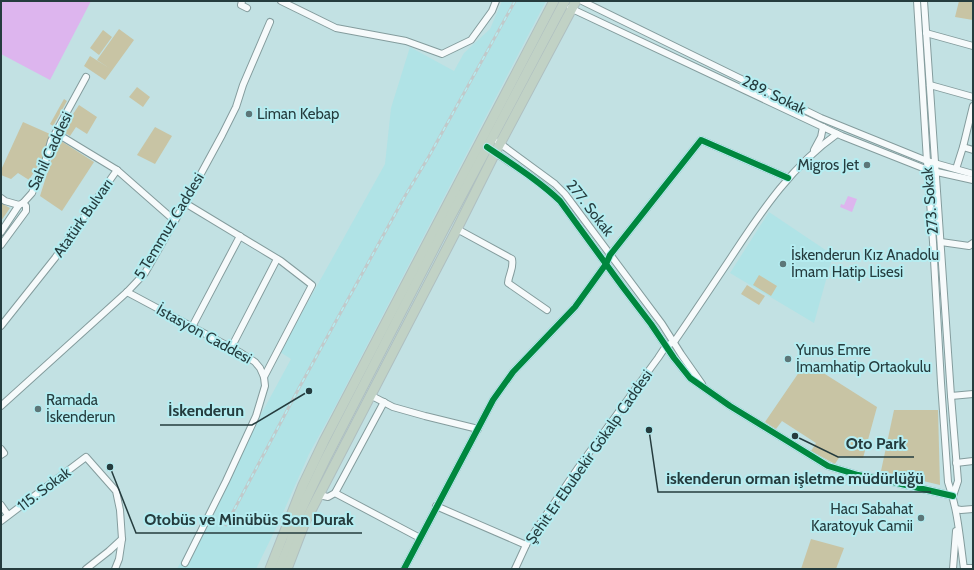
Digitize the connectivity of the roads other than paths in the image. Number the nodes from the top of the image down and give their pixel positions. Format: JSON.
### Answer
{"nodes":[{"id":1,"x":242,"y":1,"type":"edge"},
{"id":2,"x":281,"y":1,"type":"edge"},
{"id":3,"x":496,"y":1,"type":"edge"},
{"id":4,"x":554,"y":1,"type":"edge"},
{"id":5,"x":564,"y":1,"type":"edge"},
{"id":6,"x":582,"y":1,"type":"edge"},
{"id":7,"x":918,"y":1,"type":"edge"},
{"id":8,"x":924,"y":1,"type":"edge"},
{"id":9,"x":574,"y":5,"type":"edge"},
{"id":10,"x":247,"y":8,"type":"dead end"},
{"id":11,"x":270,"y":22,"type":"dead end"},
{"id":12,"x":926,"y":33,"type":"junction"},
{"id":13,"x":973,"y":46,"type":"edge"},
{"id":14,"x":86,"y":77,"type":"dead end"},
{"id":15,"x":930,"y":85,"type":"junction"},
{"id":16,"x":769,"y":93,"type":"junction"},
{"id":17,"x":777,"y":97,"type":"junction"},
{"id":18,"x":973,"y":97,"type":"edge"},
{"id":19,"x":765,"y":100,"type":"junction"},
{"id":20,"x":773,"y":104,"type":"junction"},
{"id":21,"x":973,"y":106,"type":"edge"},
{"id":22,"x":971,"y":123,"type":"edge"},
{"id":23,"x":823,"y":127,"type":"junction"},
{"id":24,"x":56,"y":133,"type":"junction"},
{"id":25,"x":837,"y":134,"type":"junction"},
{"id":26,"x":496,"y":141,"type":"junction"},
{"id":27,"x":963,"y":147,"type":"junction"},
{"id":28,"x":491,"y":150,"type":"junction"},
{"id":29,"x":973,"y":150,"type":"edge"},
{"id":30,"x":814,"y":152,"type":"junction"},
{"id":31,"x":926,"y":161,"type":"junction"},
{"id":32,"x":935,"y":164,"type":"junction"},
{"id":33,"x":956,"y":169,"type":"junction"},
{"id":34,"x":117,"y":170,"type":"junction"},
{"id":35,"x":928,"y":170,"type":"junction"},
{"id":36,"x":936,"y":172,"type":"junction"},
{"id":37,"x":973,"y":174,"type":"edge"},
{"id":38,"x":788,"y":178,"type":"junction"},
{"id":39,"x":973,"y":180,"type":"edge"},
{"id":40,"x":1,"y":198,"type":"edge"},
{"id":41,"x":185,"y":203,"type":"junction"},
{"id":42,"x":21,"y":204,"type":"junction"},
{"id":43,"x":175,"y":221,"type":"junction"},
{"id":44,"x":457,"y":229,"type":"junction"},
{"id":45,"x":1,"y":232,"type":"edge"},
{"id":46,"x":240,"y":236,"type":"junction"},
{"id":47,"x":941,"y":242,"type":"junction"},
{"id":48,"x":973,"y":243,"type":"edge"},
{"id":49,"x":1,"y":245,"type":"edge"},
{"id":50,"x":610,"y":255,"type":"junction"},
{"id":51,"x":277,"y":259,"type":"junction"},
{"id":52,"x":606,"y":264,"type":"junction"},
{"id":53,"x":127,"y":292,"type":"junction"},
{"id":54,"x":547,"y":310,"type":"dead end"},
{"id":55,"x":1,"y":326,"type":"edge"},
{"id":56,"x":192,"y":327,"type":"junction"},
{"id":57,"x":674,"y":342,"type":"junction"},
{"id":58,"x":666,"y":346,"type":"junction"},
{"id":59,"x":231,"y":348,"type":"junction"},
{"id":60,"x":264,"y":377,"type":"junction"},
{"id":61,"x":705,"y":389,"type":"junction"},
{"id":62,"x":973,"y":394,"type":"edge"},
{"id":63,"x":370,"y":395,"type":"junction"},
{"id":64,"x":951,"y":396,"type":"junction"},
{"id":65,"x":384,"y":402,"type":"junction"},
{"id":66,"x":1,"y":406,"type":"edge"},
{"id":67,"x":478,"y":429,"type":"junction"},
{"id":68,"x":973,"y":461,"type":"edge"},
{"id":69,"x":956,"y":463,"type":"junction"},
{"id":70,"x":334,"y":493,"type":"junction"},
{"id":71,"x":319,"y":495,"type":"junction"},
{"id":72,"x":953,"y":496,"type":"junction"},
{"id":73,"x":1,"y":505,"type":"edge"},
{"id":74,"x":436,"y":506,"type":"junction"},
{"id":75,"x":973,"y":509,"type":"edge"},
{"id":76,"x":956,"y":512,"type":"junction"},
{"id":77,"x":8,"y":515,"type":"junction"},
{"id":78,"x":1,"y":521,"type":"edge"},
{"id":79,"x":289,"y":521,"type":"junction"},
{"id":80,"x":420,"y":538,"type":"junction"},
{"id":81,"x":122,"y":539,"type":"junction"},
{"id":82,"x":526,"y":545,"type":"junction"},
{"id":83,"x":185,"y":563,"type":"dead end"},
{"id":84,"x":964,"y":568,"type":"edge"},
{"id":85,"x":973,"y":568,"type":"edge"},
{"id":86,"x":86,"y":569,"type":"edge"},
{"id":87,"x":115,"y":569,"type":"edge"},
{"id":88,"x":264,"y":569,"type":"edge"},
{"id":89,"x":270,"y":569,"type":"edge"},
{"id":90,"x":280,"y":569,"type":"edge"},
{"id":91,"x":287,"y":569,"type":"edge"},
{"id":92,"x":404,"y":569,"type":"edge"},
{"id":93,"x":515,"y":569,"type":"edge"},
{"id":94,"x":953,"y":569,"type":"edge"}],
"edges":[{"from":1,"to":10,"type":"street"},
{"from":2,"to":3,"type":"street"},
{"from":4,"to":79,"type":"highway"},
{"from":5,"to":9,"type":"street"},
{"from":5,"to":26,"type":"highway"},
{"from":6,"to":16,"type":"street","name":"289. Sokak"},
{"from":7,"to":31,"type":"street","name":"273. Sokak"},
{"from":8,"to":12,"type":"street","name":"273. Sokak"},
{"from":9,"to":19,"type":"street"},
{"from":9,"to":26,"type":"highway"},
{"from":11,"to":41,"type":"street","name":"5 Temmuz Caddesi"},
{"from":12,"to":13,"type":"street"},
{"from":12,"to":15,"type":"street","name":"273. Sokak"},
{"from":14,"to":24,"type":"street","name":"Sahil Caddesi"},
{"from":15,"to":18,"type":"street"},
{"from":15,"to":32,"type":"street","name":"273. Sokak"},
{"from":16,"to":17,"type":"street","name":"289. Sokak"},
{"from":16,"to":19,"type":"street"},
{"from":17,"to":20,"type":"street"},
{"from":17,"to":31,"type":"street","name":"289. Sokak"},
{"from":19,"to":20,"type":"street"},
{"from":20,"to":23,"type":"street"},
{"from":21,"to":22,"type":"street"},
{"from":22,"to":27,"type":"street"},
{"from":23,"to":25,"type":"street"},
{"from":23,"to":30,"type":"street"},
{"from":24,"to":34,"type":"street"},
{"from":24,"to":42,"type":"street","name":"Sahil Caddesi"},
{"from":25,"to":30,"type":"street"},
{"from":25,"to":35,"type":"street"},
{"from":26,"to":28,"type":"highway"},
{"from":26,"to":50,"type":"street","name":"277. Sokak"},
{"from":27,"to":29,"type":"street"},
{"from":27,"to":33,"type":"street"},
{"from":28,"to":44,"type":"highway"},
{"from":28,"to":52,"type":"street","name":"277. Sokak"},
{"from":28,"to":90,"type":"highway"},
{"from":30,"to":38,"type":"street"},
{"from":31,"to":32,"type":"street","name":"289. Sokak"},
{"from":31,"to":35,"type":"street","name":"273. Sokak"},
{"from":32,"to":33,"type":"street","name":"289. Sokak"},
{"from":32,"to":36,"type":"street","name":"273. Sokak"},
{"from":33,"to":37,"type":"street","name":"289. Sokak"},
{"from":34,"to":43,"type":"street","name":"Atatürk Bulvarı"},
{"from":34,"to":55,"type":"street","name":"Atatürk Bulvarı"},
{"from":35,"to":36,"type":"street"},
{"from":35,"to":72,"type":"street","name":"273. Sokak"},
{"from":36,"to":39,"type":"street"},
{"from":36,"to":47,"type":"street","name":"273. Sokak"},
{"from":38,"to":50,"type":"street"},
{"from":38,"to":57,"type":"street"},
{"from":40,"to":42,"type":"street"},
{"from":41,"to":43,"type":"street","name":"5 Temmuz Caddesi"},
{"from":41,"to":46,"type":"street"},
{"from":42,"to":45,"type":"street","name":"Sahil Caddesi"},
{"from":42,"to":49,"type":"street","name":"Sahil Caddesi"},
{"from":43,"to":53,"type":"street","name":"5 Temmuz Caddesi"},
{"from":44,"to":54,"type":"street"},
{"from":44,"to":63,"type":"highway"},
{"from":46,"to":51,"type":"street"},
{"from":46,"to":56,"type":"street"},
{"from":47,"to":48,"type":"street"},
{"from":47,"to":64,"type":"street","name":"273. Sokak"},
{"from":50,"to":52,"type":"street"},
{"from":50,"to":57,"type":"street","name":"277. Sokak"},
{"from":51,"to":59,"type":"street"},
{"from":51,"to":60,"type":"street"},
{"from":52,"to":58,"type":"street","name":"277. Sokak"},
{"from":52,"to":67,"type":"street"},
{"from":53,"to":56,"type":"street","name":"İstasyon Caddesi"},
{"from":53,"to":66,"type":"street","name":"5 Temmuz Caddesi"},
{"from":56,"to":59,"type":"street","name":"İstasyon Caddesi"},
{"from":57,"to":58,"type":"street"},
{"from":57,"to":61,"type":"street","name":"277. Sokak"},
{"from":58,"to":61,"type":"street","name":"277. Sokak"},
{"from":58,"to":82,"type":"street","name":"Şehit Er Ebubekir Gökalp Caddesi"},
{"from":59,"to":60,"type":"street","name":"İstasyon Caddesi"},
{"from":60,"to":83,"type":"street","name":"İstasyon Caddesi"},
{"from":61,"to":72,"type":"street","name":"277. Sokak"},
{"from":62,"to":64,"type":"street"},
{"from":63,"to":65,"type":"street"},
{"from":63,"to":71,"type":"highway"},
{"from":64,"to":69,"type":"street","name":"273. Sokak"},
{"from":65,"to":67,"type":"street"},
{"from":65,"to":70,"type":"street"},
{"from":67,"to":74,"type":"street"},
{"from":68,"to":69,"type":"street"},
{"from":69,"to":72,"type":"street","name":"273. Sokak"},
{"from":70,"to":71,"type":"street"},
{"from":70,"to":80,"type":"street"},
{"from":71,"to":91,"type":"highway"},
{"from":72,"to":76,"type":"street","name":"273. Sokak"},
{"from":73,"to":77,"type":"street"},
{"from":74,"to":80,"type":"street"},
{"from":74,"to":82,"type":"street"},
{"from":75,"to":76,"type":"street"},
{"from":76,"to":84,"type":"street","name":"273. Sokak"},
{"from":76,"to":94,"type":"street","name":"273. Sokak"},
{"from":77,"to":78,"type":"street","name":"115. Sokak"},
{"from":77,"to":81,"type":"street","name":"115. Sokak"},
{"from":79,"to":88,"type":"highway"},
{"from":79,"to":89,"type":"highway"},
{"from":80,"to":92,"type":"street"},
{"from":81,"to":86,"type":"street"},
{"from":81,"to":87,"type":"street"},
{"from":82,"to":93,"type":"street","name":"Şehit Er Ebubekir Gökalp Caddesi"},
{"from":84,"to":85,"type":"street"}]}
